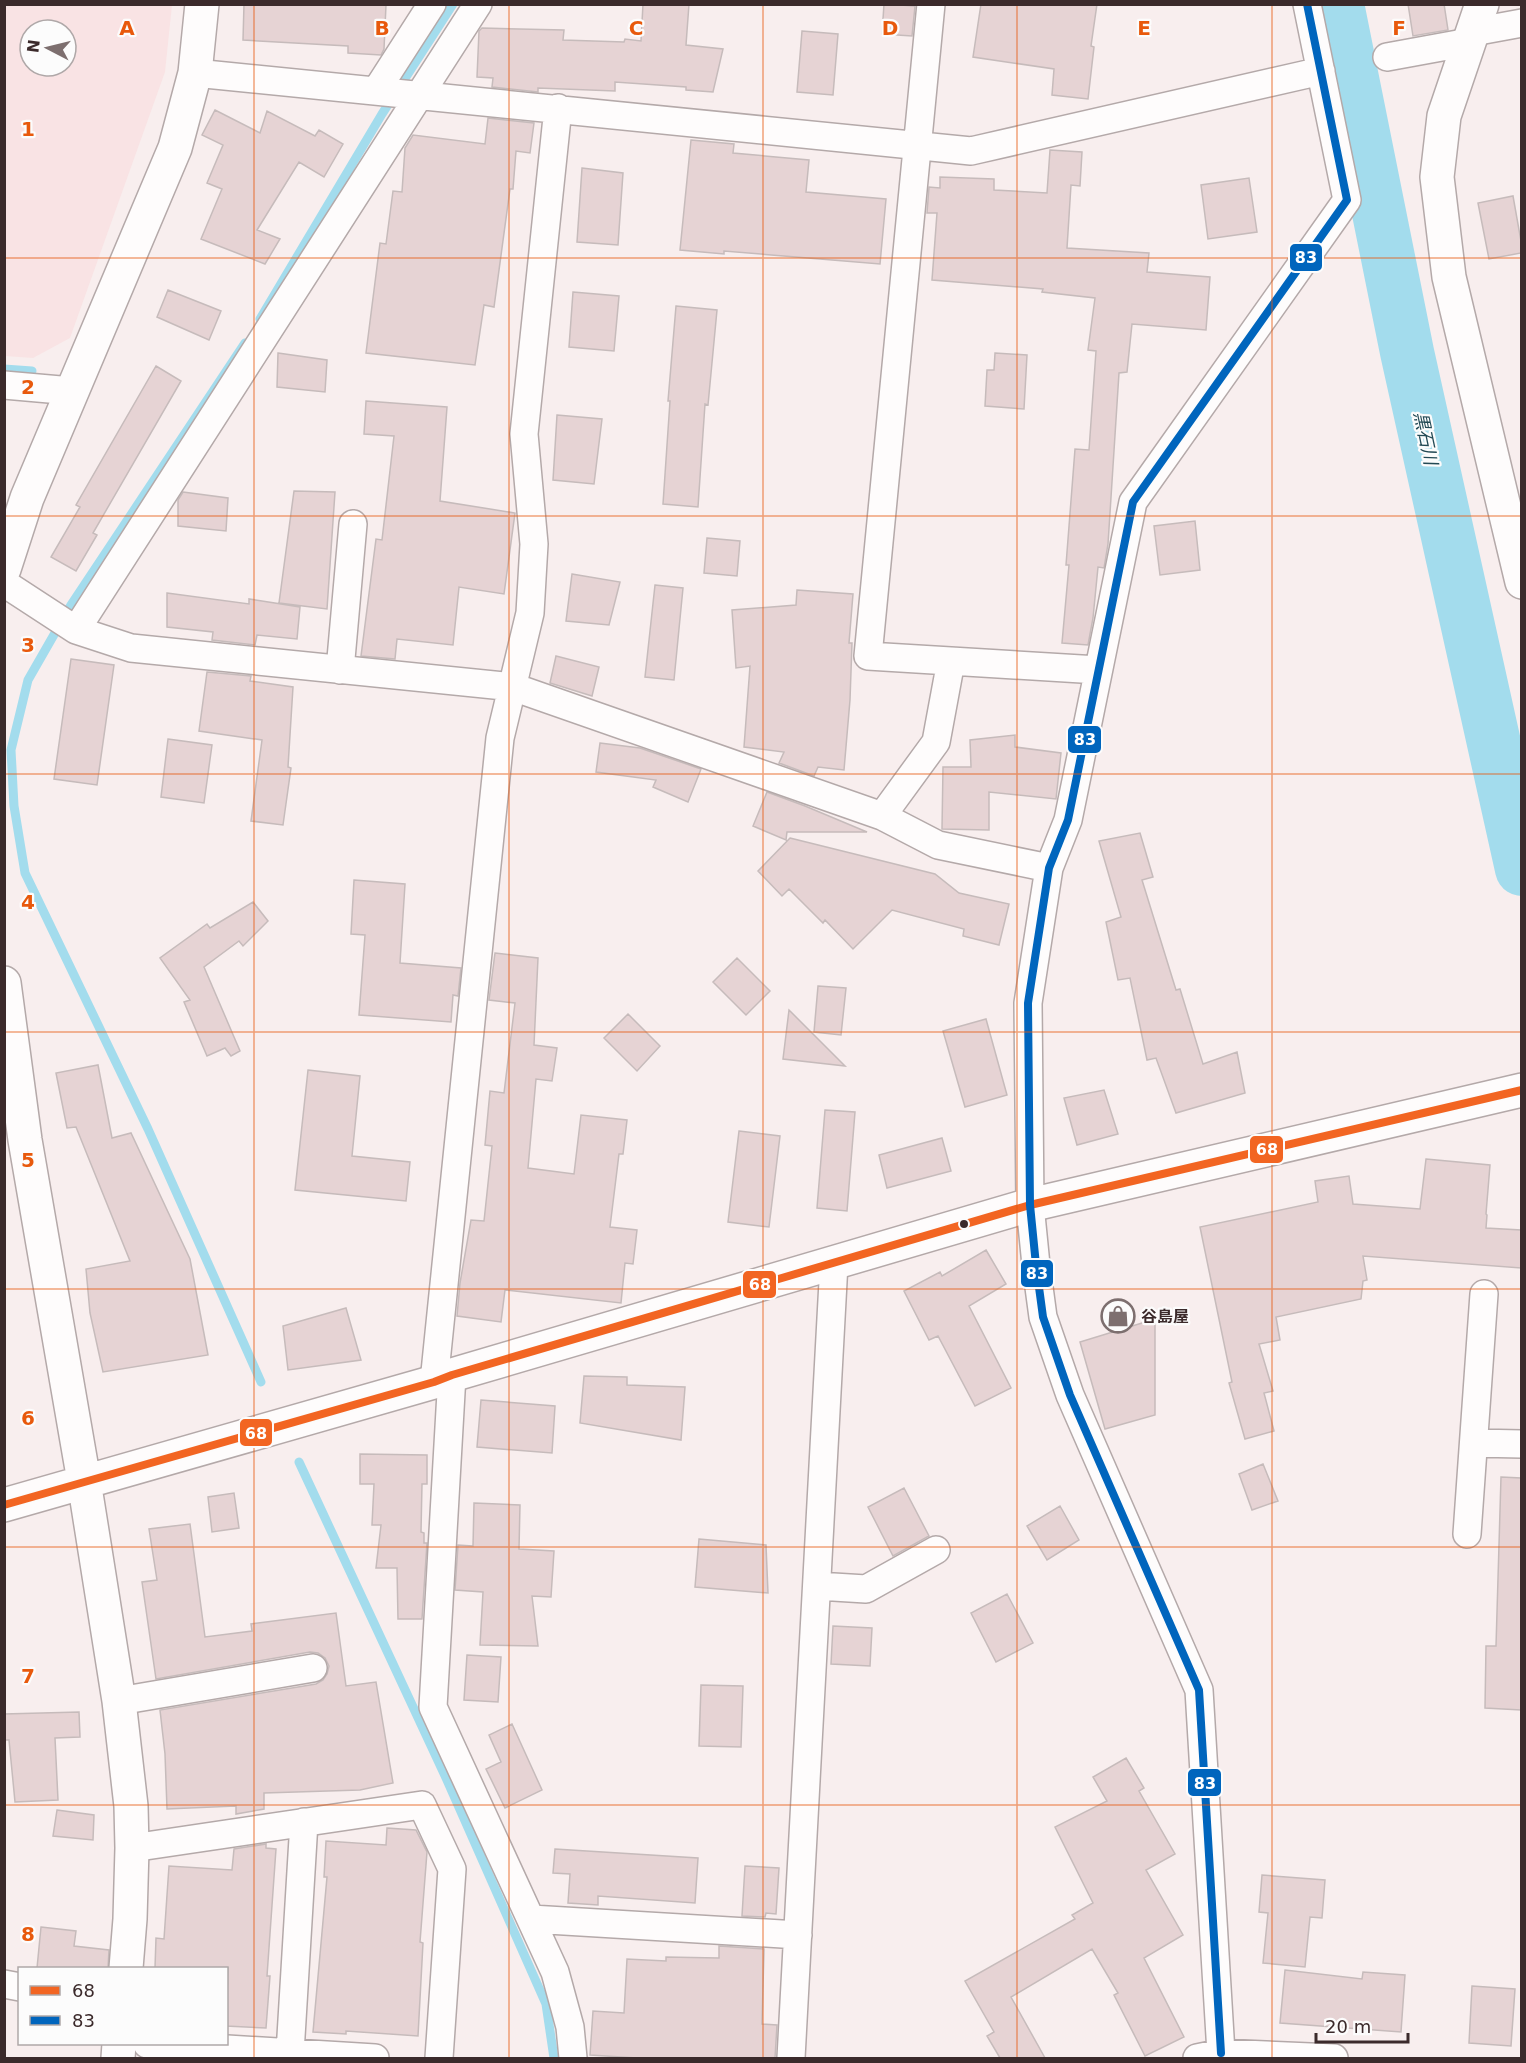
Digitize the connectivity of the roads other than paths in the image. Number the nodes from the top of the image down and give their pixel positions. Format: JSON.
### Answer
{"nodes":[{"id":1,"x":202,"y":4,"type":"edge"},
{"id":2,"x":432,"y":4,"type":"edge"},
{"id":3,"x":478,"y":4,"type":"edge"},
{"id":4,"x":931,"y":4,"type":"edge"},
{"id":5,"x":1307,"y":4,"type":"edge"},
{"id":6,"x":1521,"y":23,"type":"edge"},
{"id":7,"x":1475,"y":26,"type":"edge"},
{"id":8,"x":1387,"y":57,"type":"dead end"},
{"id":9,"x":1321,"y":71,"type":"junction"},
{"id":10,"x":195,"y":73,"type":"junction"},
{"id":11,"x":400,"y":93,"type":"junction"},
{"id":12,"x":558,"y":108,"type":"junction"},
{"id":13,"x":917,"y":144,"type":"junction"},
{"id":14,"x":4,"y":385,"type":"edge"},
{"id":15,"x":72,"y":391,"type":"junction"},
{"id":16,"x":353,"y":524,"type":"dead end"},
{"id":17,"x":4,"y":570,"type":"edge"},
{"id":18,"x":1521,"y":576,"type":"edge"},
{"id":19,"x":4,"y":583,"type":"edge"},
{"id":20,"x":67,"y":624,"type":"junction"},
{"id":21,"x":951,"y":661,"type":"junction"},
{"id":22,"x":340,"y":669,"type":"junction"},
{"id":23,"x":1098,"y":670,"type":"junction"},
{"id":24,"x":513,"y":687,"type":"junction"},
{"id":25,"x":882,"y":816,"type":"junction"},
{"id":26,"x":1049,"y":868,"type":"junction"},
{"id":27,"x":4,"y":983,"type":"edge"},
{"id":28,"x":1521,"y":1092,"type":"edge"},
{"id":29,"x":1030,"y":1205,"type":"junction"},
{"id":30,"x":834,"y":1263,"type":"junction"},
{"id":31,"x":1484,"y":1294,"type":"dead end"},
{"id":32,"x":443,"y":1379,"type":"junction"},
{"id":33,"x":1474,"y":1443,"type":"junction"},
{"id":34,"x":1521,"y":1444,"type":"edge"},
{"id":35,"x":84,"y":1481,"type":"junction"},
{"id":36,"x":4,"y":1505,"type":"edge"},
{"id":37,"x":1467,"y":1534,"type":"dead end"},
{"id":38,"x":936,"y":1550,"type":"dead end"},
{"id":39,"x":817,"y":1586,"type":"junction"},
{"id":40,"x":313,"y":1668,"type":"dead end"},
{"id":41,"x":119,"y":1701,"type":"junction"},
{"id":42,"x":304,"y":1822,"type":"junction"},
{"id":43,"x":132,"y":1848,"type":"junction"},
{"id":44,"x":531,"y":1919,"type":"junction"},
{"id":45,"x":798,"y":1935,"type":"junction"},
{"id":46,"x":126,"y":1967,"type":"edge"},
{"id":47,"x":176,"y":2045,"type":"edge"},
{"id":48,"x":290,"y":2053,"type":"junction"},
{"id":49,"x":1209,"y":2056,"type":"edge"},
{"id":50,"x":375,"y":2058,"type":"edge"},
{"id":51,"x":439,"y":2058,"type":"edge"},
{"id":52,"x":573,"y":2058,"type":"edge"},
{"id":53,"x":791,"y":2058,"type":"edge"},
{"id":54,"x":1334,"y":2058,"type":"edge"}],
"edges":[{"from":1,"to":10,"type":"street"},
{"from":2,"to":11,"type":"street"},
{"from":3,"to":11,"type":"street"},
{"from":4,"to":13,"type":"street"},
{"from":5,"to":9,"type":"street"},
{"from":6,"to":7,"type":"street"},
{"from":7,"to":8,"type":"street"},
{"from":7,"to":18,"type":"street"},
{"from":9,"to":13,"type":"street"},
{"from":9,"to":23,"type":"street"},
{"from":10,"to":11,"type":"street"},
{"from":10,"to":15,"type":"street"},
{"from":11,"to":12,"type":"street"},
{"from":11,"to":20,"type":"street"},
{"from":12,"to":13,"type":"street"},
{"from":12,"to":24,"type":"street"},
{"from":13,"to":21,"type":"street"},
{"from":14,"to":15,"type":"street"},
{"from":15,"to":17,"type":"street"},
{"from":16,"to":22,"type":"street"},
{"from":19,"to":20,"type":"street"},
{"from":20,"to":22,"type":"street"},
{"from":21,"to":23,"type":"street"},
{"from":21,"to":25,"type":"street"},
{"from":22,"to":24,"type":"street"},
{"from":23,"to":26,"type":"street"},
{"from":24,"to":25,"type":"street"},
{"from":24,"to":32,"type":"street"},
{"from":25,"to":26,"type":"street"},
{"from":26,"to":29,"type":"street"},
{"from":27,"to":35,"type":"street"},
{"from":28,"to":29,"type":"street"},
{"from":29,"to":30,"type":"street"},
{"from":29,"to":49,"type":"street"},
{"from":30,"to":32,"type":"street"},
{"from":30,"to":39,"type":"street"},
{"from":31,"to":33,"type":"street"},
{"from":32,"to":35,"type":"street"},
{"from":32,"to":44,"type":"street"},
{"from":33,"to":34,"type":"street"},
{"from":33,"to":37,"type":"street"},
{"from":35,"to":36,"type":"street"},
{"from":35,"to":41,"type":"street"},
{"from":38,"to":39,"type":"street"},
{"from":39,"to":45,"type":"street"},
{"from":40,"to":41,"type":"street"},
{"from":41,"to":43,"type":"street"},
{"from":42,"to":43,"type":"street"},
{"from":42,"to":48,"type":"street"},
{"from":42,"to":51,"type":"street"},
{"from":43,"to":46,"type":"street"},
{"from":44,"to":45,"type":"street"},
{"from":44,"to":52,"type":"street"},
{"from":45,"to":53,"type":"street"},
{"from":47,"to":48,"type":"street"},
{"from":48,"to":50,"type":"street"},
{"from":49,"to":54,"type":"street"}]}
